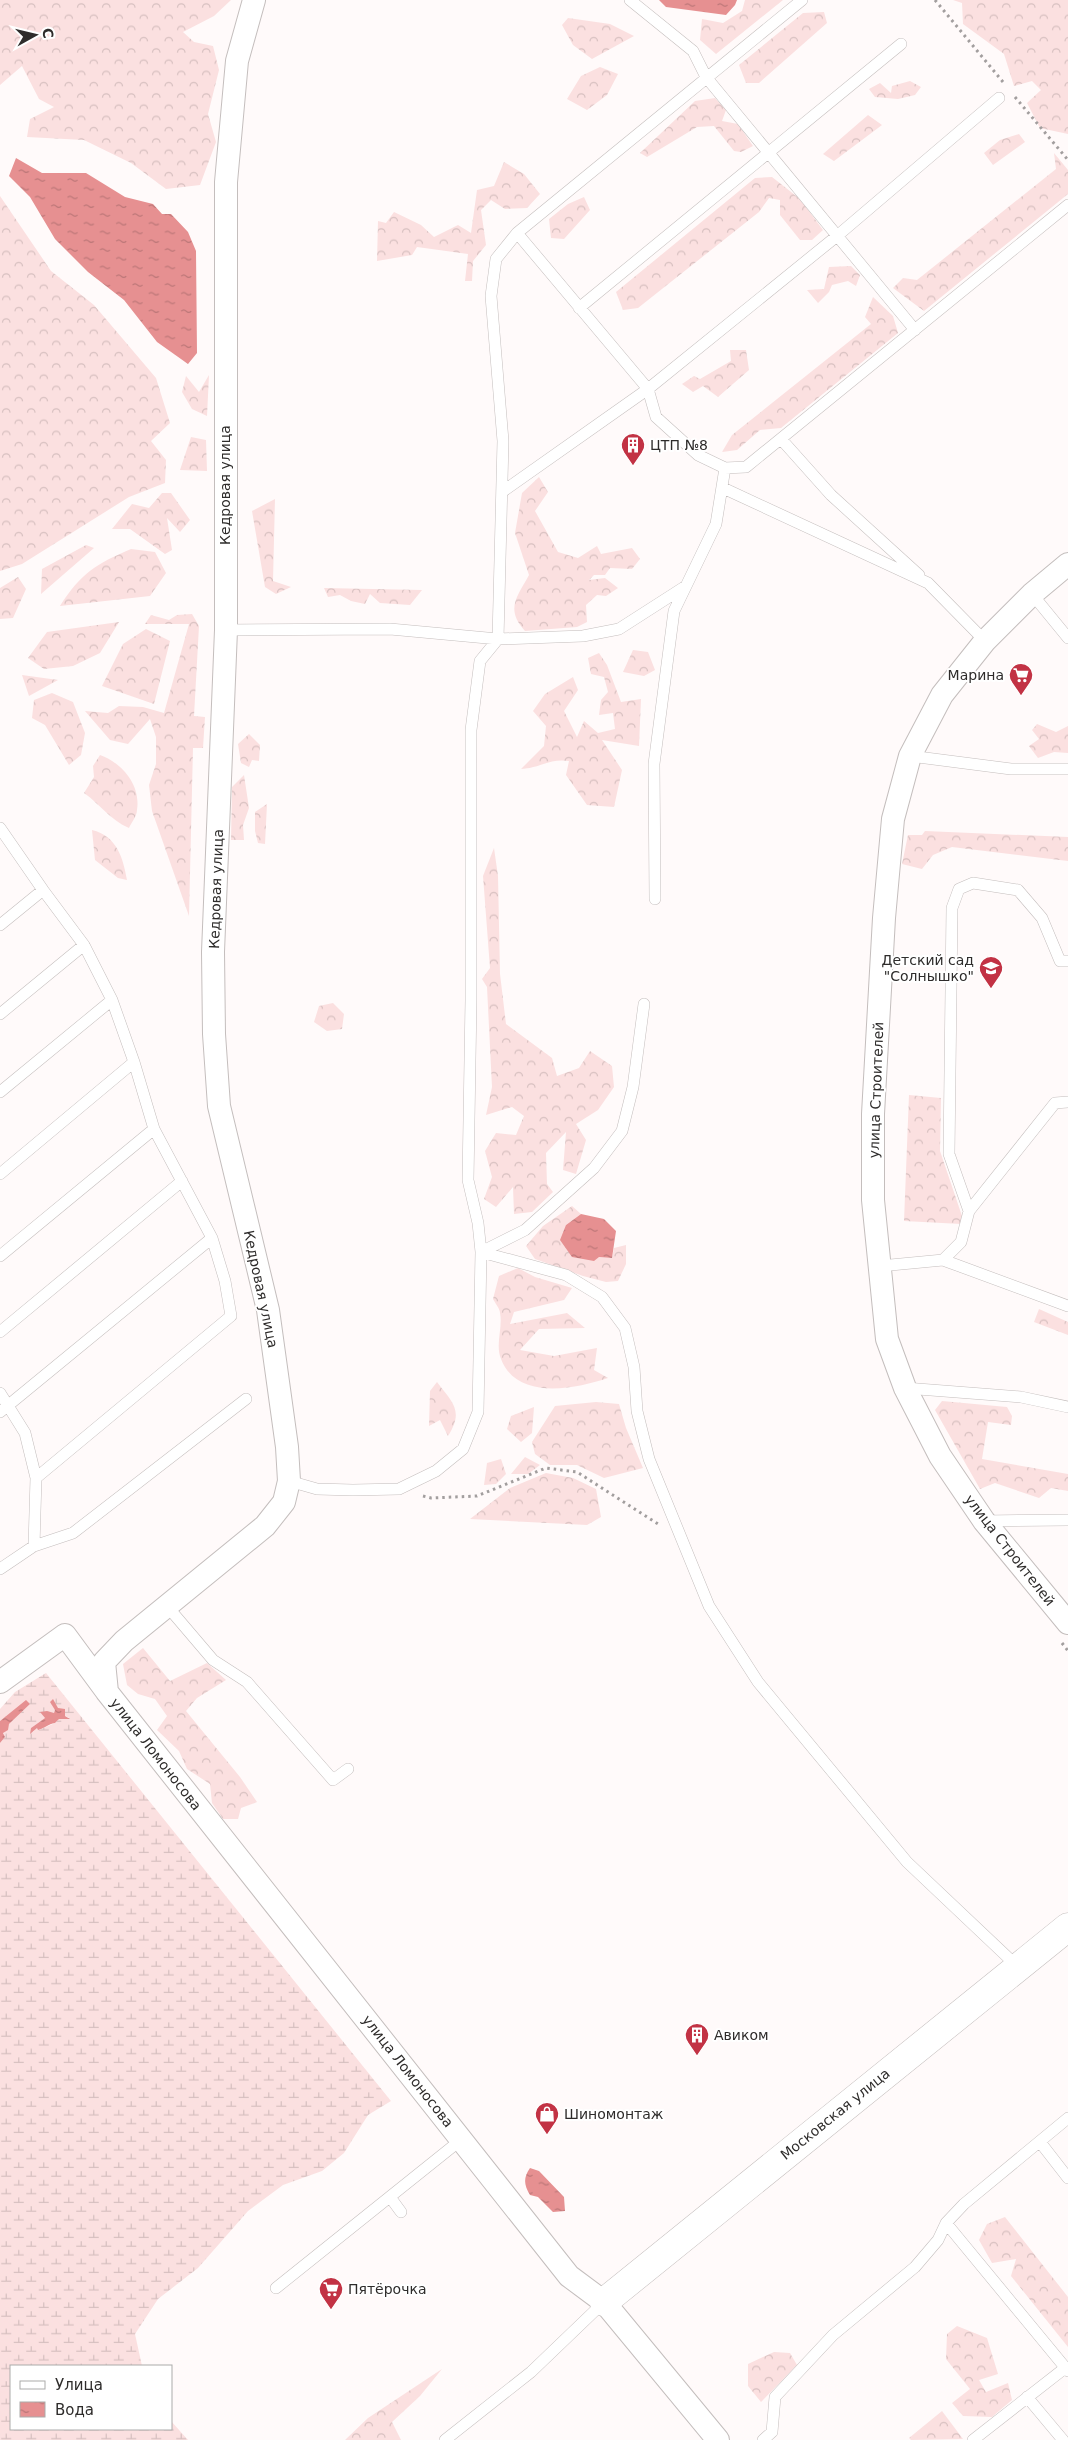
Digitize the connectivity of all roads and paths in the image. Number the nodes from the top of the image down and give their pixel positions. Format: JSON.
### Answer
{"nodes":[{"id":1,"x":254,"y":0,"type":"edge"},
{"id":2,"x":630,"y":0,"type":"edge"},
{"id":3,"x":802,"y":0,"type":"edge"},
{"id":4,"x":935,"y":0,"type":"edge"},
{"id":5,"x":901,"y":44,"type":"dead end"},
{"id":6,"x":706,"y":77,"type":"junction"},
{"id":7,"x":1005,"y":84,"type":"dead end"},
{"id":8,"x":1011,"y":92,"type":"dead end"},
{"id":9,"x":999,"y":98,"type":"dead end"},
{"id":10,"x":768,"y":152,"type":"junction"},
{"id":11,"x":1068,"y":160,"type":"edge"},
{"id":12,"x":1068,"y":205,"type":"edge"},
{"id":13,"x":517,"y":233,"type":"junction"},
{"id":14,"x":838,"y":236,"type":"junction"},
{"id":15,"x":579,"y":308,"type":"junction"},
{"id":16,"x":915,"y":330,"type":"junction"},
{"id":17,"x":648,"y":389,"type":"junction"},
{"id":18,"x":781,"y":439,"type":"junction"},
{"id":19,"x":725,"y":468,"type":"junction"},
{"id":20,"x":723,"y":488,"type":"junction"},
{"id":21,"x":502,"y":492,"type":"junction"},
{"id":22,"x":1068,"y":564,"type":"edge"},
{"id":23,"x":928,"y":583,"type":"junction"},
{"id":24,"x":686,"y":586,"type":"junction"},
{"id":25,"x":1032,"y":594,"type":"junction"},
{"id":26,"x":226,"y":630,"type":"junction"},
{"id":27,"x":498,"y":638,"type":"junction"},
{"id":28,"x":1068,"y":638,"type":"edge"},
{"id":29,"x":985,"y":641,"type":"junction"},
{"id":30,"x":910,"y":756,"type":"junction"},
{"id":31,"x":1068,"y":769,"type":"edge"},
{"id":32,"x":1,"y":830,"type":"edge"},
{"id":33,"x":43,"y":890,"type":"junction"},
{"id":34,"x":655,"y":899,"type":"dead end"},
{"id":35,"x":0,"y":925,"type":"edge"},
{"id":36,"x":84,"y":945,"type":"junction"},
{"id":37,"x":1068,"y":961,"type":"edge"},
{"id":38,"x":112,"y":1000,"type":"junction"},
{"id":39,"x":644,"y":1004,"type":"dead end"},
{"id":40,"x":0,"y":1014,"type":"edge"},
{"id":41,"x":134,"y":1062,"type":"junction"},
{"id":42,"x":0,"y":1092,"type":"edge"},
{"id":43,"x":1068,"y":1102,"type":"edge"},
{"id":44,"x":154,"y":1129,"type":"junction"},
{"id":45,"x":0,"y":1174,"type":"edge"},
{"id":46,"x":182,"y":1181,"type":"junction"},
{"id":47,"x":970,"y":1211,"type":"junction"},
{"id":48,"x":212,"y":1238,"type":"junction"},
{"id":49,"x":481,"y":1252,"type":"junction"},
{"id":50,"x":0,"y":1256,"type":"edge"},
{"id":51,"x":944,"y":1260,"type":"junction"},
{"id":52,"x":880,"y":1266,"type":"junction"},
{"id":53,"x":1068,"y":1306,"type":"edge"},
{"id":54,"x":0,"y":1332,"type":"edge"},
{"id":55,"x":904,"y":1388,"type":"junction"},
{"id":56,"x":0,"y":1393,"type":"edge"},
{"id":57,"x":246,"y":1399,"type":"dead end"},
{"id":58,"x":4,"y":1408,"type":"edge"},
{"id":59,"x":1068,"y":1408,"type":"edge"},
{"id":60,"x":36,"y":1478,"type":"junction"},
{"id":61,"x":288,"y":1481,"type":"junction"},
{"id":62,"x":399,"y":1489,"type":"junction"},
{"id":63,"x":1068,"y":1520,"type":"edge"},
{"id":64,"x":984,"y":1521,"type":"junction"},
{"id":65,"x":681,"y":1537,"type":"junction"},
{"id":66,"x":34,"y":1546,"type":"junction"},
{"id":67,"x":0,"y":1569,"type":"edge"},
{"id":68,"x":167,"y":1606,"type":"junction"},
{"id":69,"x":1065,"y":1616,"type":"edge"},
{"id":70,"x":0,"y":1682,"type":"edge"},
{"id":71,"x":107,"y":1692,"type":"junction"},
{"id":72,"x":348,"y":1769,"type":"dead end"},
{"id":73,"x":1068,"y":1927,"type":"edge"},
{"id":74,"x":1018,"y":1967,"type":"junction"},
{"id":75,"x":1068,"y":2118,"type":"edge"},
{"id":76,"x":462,"y":2139,"type":"junction"},
{"id":77,"x":1040,"y":2142,"type":"junction"},
{"id":78,"x":1068,"y":2178,"type":"edge"},
{"id":79,"x":390,"y":2197,"type":"junction"},
{"id":80,"x":401,"y":2212,"type":"dead end"},
{"id":81,"x":946,"y":2223,"type":"junction"},
{"id":82,"x":276,"y":2288,"type":"dead end"},
{"id":83,"x":604,"y":2302,"type":"junction"},
{"id":84,"x":1067,"y":2369,"type":"edge"},
{"id":85,"x":1027,"y":2397,"type":"junction"},
{"id":86,"x":444,"y":2440,"type":"edge"},
{"id":87,"x":718,"y":2440,"type":"edge"},
{"id":88,"x":763,"y":2440,"type":"edge"},
{"id":89,"x":974,"y":2440,"type":"edge"},
{"id":90,"x":1063,"y":2440,"type":"edge"}],
"edges":[{"from":1,"to":26,"type":"street","name":"Кедровая улица"},
{"from":2,"to":6,"type":"lane"},
{"from":3,"to":6,"type":"lane"},
{"from":4,"to":7,"type":"path"},
{"from":5,"to":10,"type":"lane"},
{"from":6,"to":10,"type":"lane"},
{"from":6,"to":13,"type":"lane"},
{"from":8,"to":11,"type":"path"},
{"from":9,"to":14,"type":"lane"},
{"from":10,"to":14,"type":"lane"},
{"from":10,"to":15,"type":"lane"},
{"from":12,"to":16,"type":"lane"},
{"from":13,"to":15,"type":"lane"},
{"from":13,"to":21,"type":"lane"},
{"from":14,"to":16,"type":"lane"},
{"from":14,"to":17,"type":"lane"},
{"from":15,"to":17,"type":"lane"},
{"from":16,"to":18,"type":"lane"},
{"from":17,"to":19,"type":"lane"},
{"from":17,"to":21,"type":"lane"},
{"from":18,"to":19,"type":"lane"},
{"from":18,"to":23,"type":"lane"},
{"from":19,"to":20,"type":"lane"},
{"from":20,"to":23,"type":"lane"},
{"from":20,"to":24,"type":"lane"},
{"from":21,"to":27,"type":"lane"},
{"from":22,"to":25,"type":"street","name":"улица Строителей"},
{"from":23,"to":29,"type":"lane"},
{"from":24,"to":27,"type":"lane"},
{"from":24,"to":34,"type":"lane"},
{"from":25,"to":28,"type":"lane"},
{"from":25,"to":29,"type":"street","name":"улица Строителей"},
{"from":26,"to":27,"type":"lane"},
{"from":26,"to":61,"type":"street","name":"Кедровая улица"},
{"from":27,"to":49,"type":"lane"},
{"from":29,"to":30,"type":"street","name":"улица Строителей"},
{"from":30,"to":31,"type":"lane"},
{"from":30,"to":52,"type":"street","name":"улица Строителей"},
{"from":32,"to":33,"type":"lane"},
{"from":33,"to":35,"type":"lane"},
{"from":33,"to":36,"type":"lane"},
{"from":36,"to":38,"type":"lane"},
{"from":36,"to":40,"type":"lane"},
{"from":37,"to":47,"type":"lane"},
{"from":38,"to":41,"type":"lane"},
{"from":38,"to":42,"type":"lane"},
{"from":39,"to":49,"type":"lane"},
{"from":41,"to":44,"type":"lane"},
{"from":41,"to":45,"type":"lane"},
{"from":43,"to":47,"type":"lane"},
{"from":44,"to":46,"type":"lane"},
{"from":44,"to":50,"type":"lane"},
{"from":46,"to":48,"type":"lane"},
{"from":46,"to":54,"type":"lane"},
{"from":47,"to":51,"type":"lane"},
{"from":48,"to":58,"type":"lane"},
{"from":48,"to":60,"type":"lane"},
{"from":49,"to":62,"type":"lane"},
{"from":49,"to":65,"type":"lane"},
{"from":51,"to":52,"type":"lane"},
{"from":51,"to":53,"type":"lane"},
{"from":52,"to":55,"type":"street","name":"улица Строителей"},
{"from":55,"to":59,"type":"lane"},
{"from":55,"to":64,"type":"street","name":"улица Строителей"},
{"from":56,"to":58,"type":"lane"},
{"from":57,"to":66,"type":"lane"},
{"from":58,"to":60,"type":"lane"},
{"from":60,"to":66,"type":"lane"},
{"from":61,"to":62,"type":"lane"},
{"from":61,"to":68,"type":"street","name":"Кедровая улица"},
{"from":62,"to":65,"type":"path"},
{"from":63,"to":64,"type":"lane"},
{"from":64,"to":69,"type":"street","name":"улица Строителей"},
{"from":65,"to":74,"type":"lane"},
{"from":66,"to":67,"type":"lane"},
{"from":68,"to":71,"type":"street","name":"Кедровая улица"},
{"from":68,"to":72,"type":"lane"},
{"from":70,"to":71,"type":"street","name":"улица Ломоносова"},
{"from":71,"to":76,"type":"street","name":"улица Ломоносова"},
{"from":73,"to":74,"type":"street","name":"Московская улица"},
{"from":74,"to":83,"type":"street","name":"Московская улица"},
{"from":75,"to":77,"type":"lane"},
{"from":76,"to":79,"type":"lane"},
{"from":76,"to":83,"type":"street","name":"улица Ломоносова"},
{"from":77,"to":78,"type":"lane"},
{"from":77,"to":81,"type":"lane"},
{"from":79,"to":80,"type":"lane"},
{"from":79,"to":82,"type":"lane"},
{"from":81,"to":84,"type":"lane"},
{"from":81,"to":88,"type":"lane"},
{"from":83,"to":86,"type":"lane"},
{"from":83,"to":87,"type":"street","name":"улица Ломоносова"},
{"from":84,"to":85,"type":"lane"},
{"from":85,"to":89,"type":"lane"},
{"from":85,"to":90,"type":"lane"}]}
